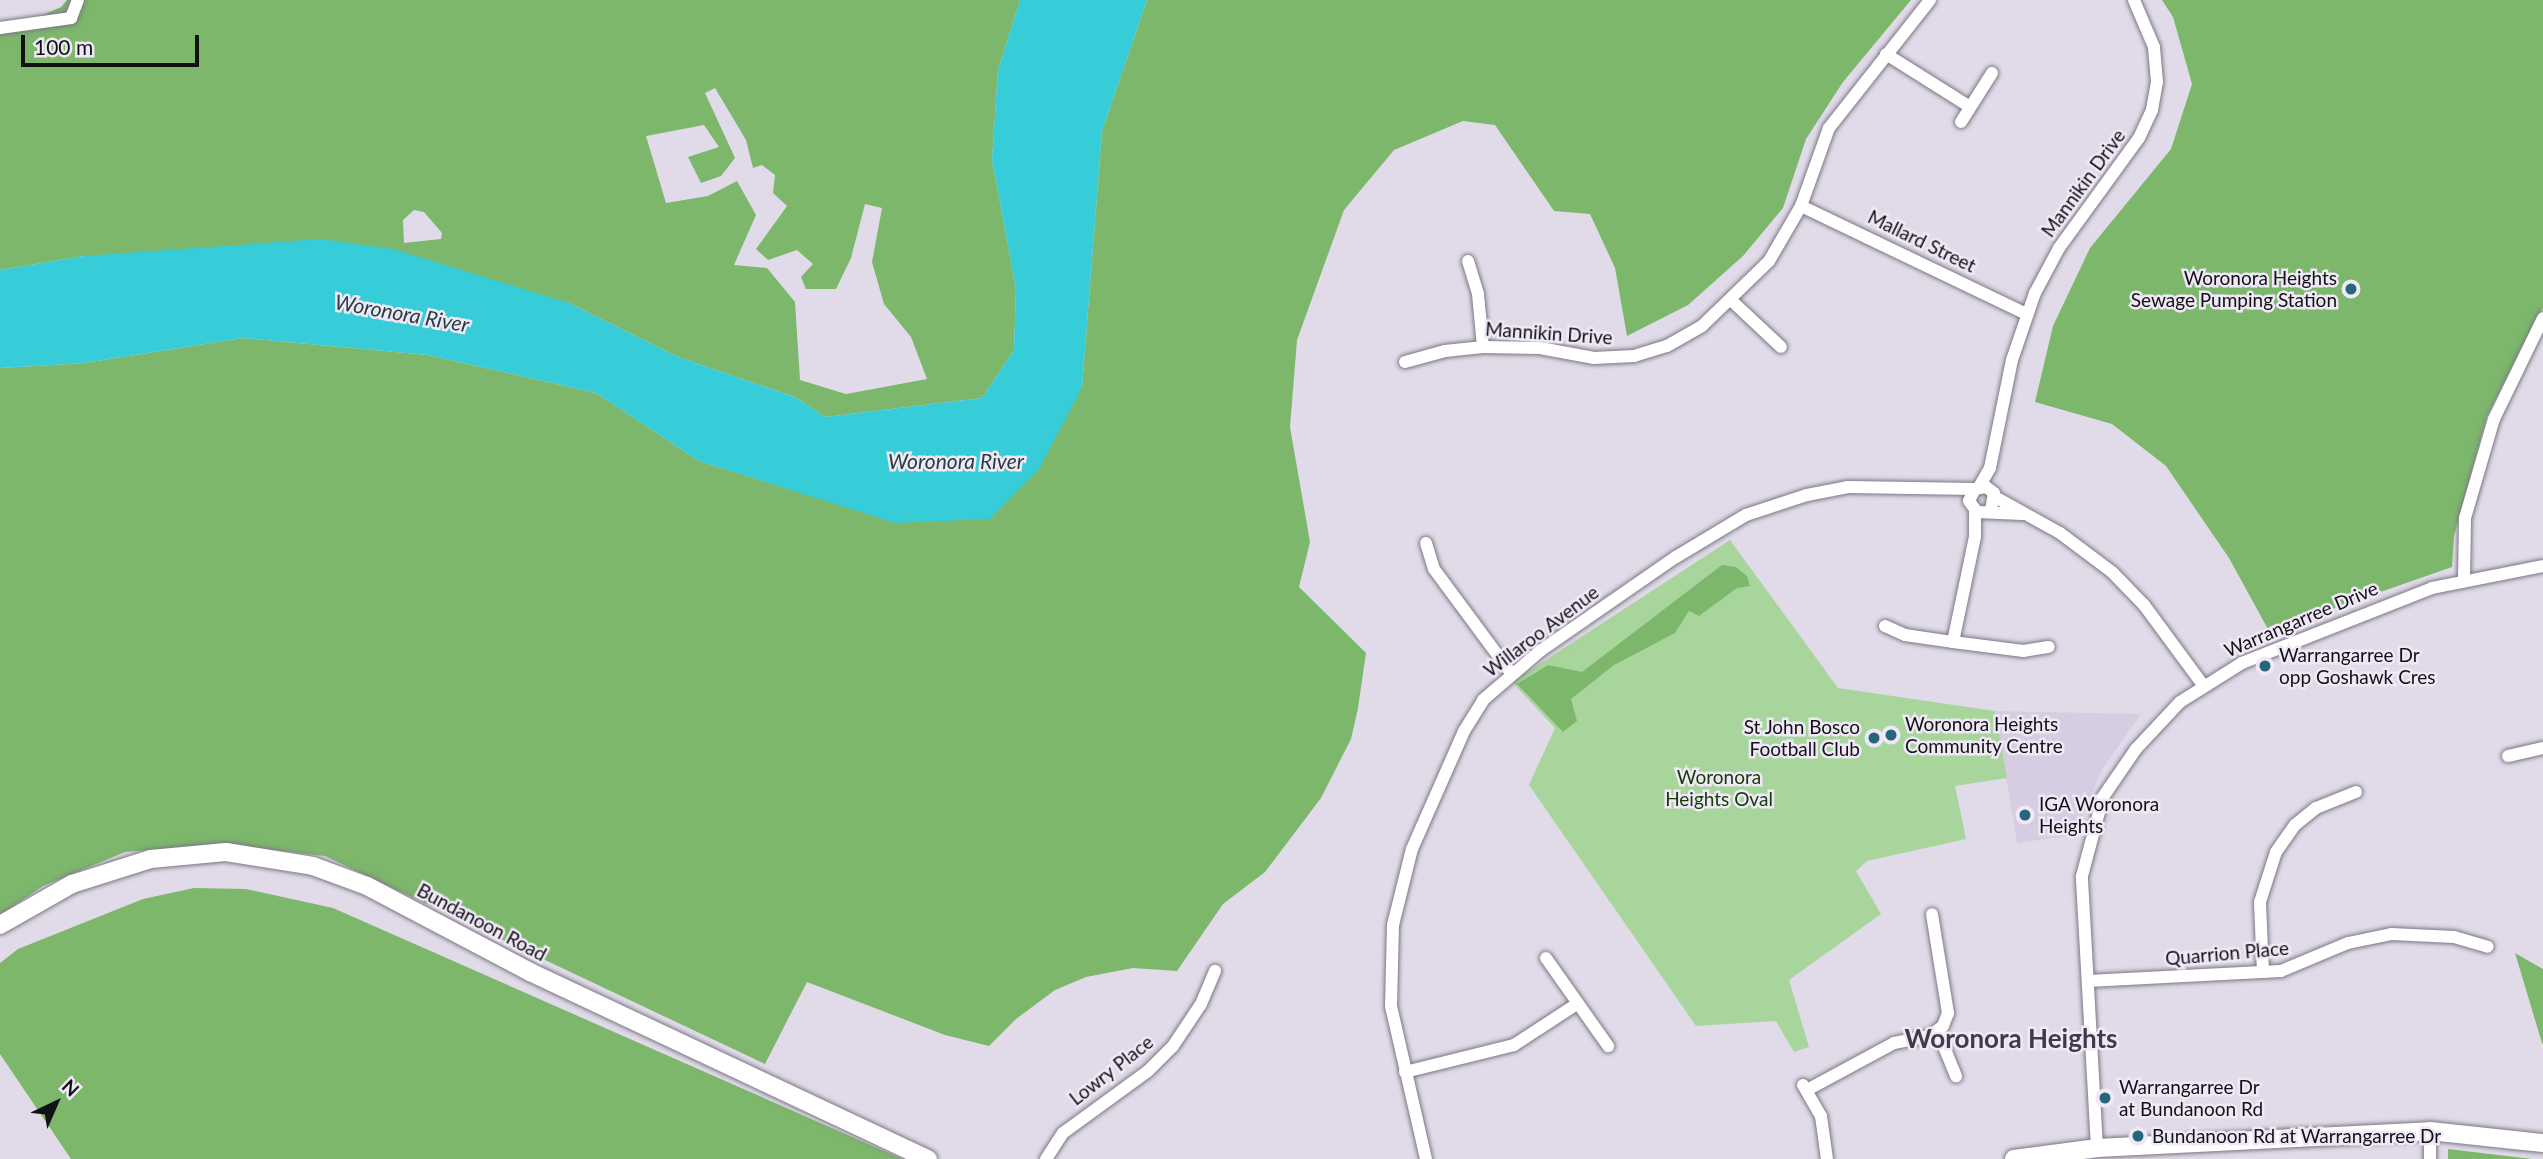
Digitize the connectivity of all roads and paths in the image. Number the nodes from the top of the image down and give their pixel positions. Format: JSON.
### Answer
{"nodes":[{"id":1,"x":78,"y":0,"type":"edge"},
{"id":2,"x":1930,"y":0,"type":"edge"},
{"id":3,"x":2134,"y":0,"type":"edge"},
{"id":4,"x":0,"y":28,"type":"edge"},
{"id":5,"x":1886,"y":54,"type":"junction"},
{"id":6,"x":1992,"y":73,"type":"dead end"},
{"id":7,"x":1970,"y":107,"type":"junction"},
{"id":8,"x":1961,"y":122,"type":"dead end"},
{"id":9,"x":1801,"y":206,"type":"junction"},
{"id":10,"x":1468,"y":261,"type":"dead end"},
{"id":11,"x":1732,"y":301,"type":"junction"},
{"id":12,"x":2026,"y":314,"type":"junction"},
{"id":13,"x":2543,"y":318,"type":"edge"},
{"id":14,"x":1483,"y":347,"type":"junction"},
{"id":15,"x":1781,"y":347,"type":"dead end"},
{"id":16,"x":1405,"y":362,"type":"dead end"},
{"id":17,"x":1990,"y":468,"type":"junction"},
{"id":18,"x":1977,"y":488,"type":"junction"},
{"id":19,"x":1951,"y":491,"type":"junction"},
{"id":20,"x":1994,"y":494,"type":"junction"},
{"id":21,"x":1980,"y":510,"type":"junction"},
{"id":22,"x":2022,"y":514,"type":"junction"},
{"id":23,"x":1426,"y":543,"type":"dead end"},
{"id":24,"x":2543,"y":566,"type":"edge"},
{"id":25,"x":2464,"y":578,"type":"junction"},
{"id":26,"x":1885,"y":626,"type":"dead end"},
{"id":27,"x":1953,"y":642,"type":"junction"},
{"id":28,"x":2049,"y":647,"type":"dead end"},
{"id":29,"x":1511,"y":673,"type":"junction"},
{"id":30,"x":2203,"y":685,"type":"junction"},
{"id":31,"x":2543,"y":748,"type":"edge"},
{"id":32,"x":2508,"y":756,"type":"dead end"},
{"id":33,"x":2356,"y":792,"type":"dead end"},
{"id":34,"x":1932,"y":914,"type":"dead end"},
{"id":35,"x":0,"y":925,"type":"edge"},
{"id":36,"x":2488,"y":947,"type":"dead end"},
{"id":37,"x":1546,"y":958,"type":"dead end"},
{"id":38,"x":1215,"y":971,"type":"dead end"},
{"id":39,"x":2263,"y":972,"type":"junction"},
{"id":40,"x":2088,"y":981,"type":"junction"},
{"id":41,"x":1577,"y":1004,"type":"junction"},
{"id":42,"x":1938,"y":1032,"type":"junction"},
{"id":43,"x":1608,"y":1046,"type":"dead end"},
{"id":44,"x":1405,"y":1072,"type":"junction"},
{"id":45,"x":1956,"y":1076,"type":"dead end"},
{"id":46,"x":2430,"y":1131,"type":"junction"},
{"id":47,"x":2543,"y":1143,"type":"edge"},
{"id":48,"x":2097,"y":1148,"type":"junction"},
{"id":49,"x":928,"y":1159,"type":"edge"},
{"id":50,"x":1046,"y":1159,"type":"edge"},
{"id":51,"x":1426,"y":1159,"type":"edge"},
{"id":52,"x":1827,"y":1159,"type":"edge"},
{"id":53,"x":2014,"y":1159,"type":"edge"},
{"id":54,"x":2430,"y":1159,"type":"edge"}],
"edges":[{"from":1,"to":4,"type":"street"},
{"from":2,"to":5,"type":"street","name":"Mannikin Drive"},
{"from":3,"to":12,"type":"street","name":"Mannikin Drive"},
{"from":5,"to":7,"type":"street"},
{"from":5,"to":9,"type":"street","name":"Mannikin Drive"},
{"from":6,"to":7,"type":"street"},
{"from":7,"to":8,"type":"street"},
{"from":9,"to":11,"type":"street","name":"Mannikin Drive"},
{"from":9,"to":12,"type":"street","name":"Mallard Street"},
{"from":10,"to":14,"type":"street"},
{"from":11,"to":14,"type":"street","name":"Mannikin Drive"},
{"from":11,"to":15,"type":"street"},
{"from":12,"to":17,"type":"street","name":"Mannikin Drive"},
{"from":13,"to":25,"type":"street"},
{"from":14,"to":16,"type":"street","name":"Mannikin Drive"},
{"from":17,"to":18,"type":"street","name":"Mannikin Drive"},
{"from":17,"to":20,"type":"street","name":"Mannikin Drive"},
{"from":18,"to":19,"type":"street","name":"Willaroo Avenue"},
{"from":18,"to":20,"type":"street"},
{"from":18,"to":21,"type":"street","name":"Mannikin Drive"},
{"from":19,"to":21,"type":"street"},
{"from":19,"to":29,"type":"street","name":"Willaroo Avenue"},
{"from":20,"to":21,"type":"street"},
{"from":20,"to":22,"type":"street"},
{"from":21,"to":22,"type":"street"},
{"from":21,"to":27,"type":"street"},
{"from":22,"to":30,"type":"street"},
{"from":23,"to":29,"type":"street"},
{"from":24,"to":25,"type":"street","name":"Warrangarree Drive"},
{"from":25,"to":30,"type":"street","name":"Warrangarree Drive"},
{"from":26,"to":27,"type":"street"},
{"from":27,"to":28,"type":"street"},
{"from":29,"to":44,"type":"street","name":"Willaroo Avenue"},
{"from":30,"to":40,"type":"street","name":"Warrangarree Drive"},
{"from":31,"to":32,"type":"street"},
{"from":33,"to":39,"type":"street"},
{"from":34,"to":42,"type":"street"},
{"from":35,"to":49,"type":"street","name":"Bundanoon Road"},
{"from":36,"to":39,"type":"street","name":"Quarrion Place"},
{"from":37,"to":41,"type":"street"},
{"from":38,"to":50,"type":"street","name":"Lowry Place"},
{"from":39,"to":40,"type":"street","name":"Quarrion Place"},
{"from":40,"to":48,"type":"street","name":"Warrangarree Drive"},
{"from":41,"to":43,"type":"street"},
{"from":41,"to":44,"type":"street"},
{"from":42,"to":45,"type":"street"},
{"from":42,"to":52,"type":"street"},
{"from":44,"to":51,"type":"street","name":"Willaroo Avenue"},
{"from":46,"to":47,"type":"street"},
{"from":46,"to":48,"type":"street"},
{"from":46,"to":54,"type":"street"},
{"from":48,"to":53,"type":"street"}]}
